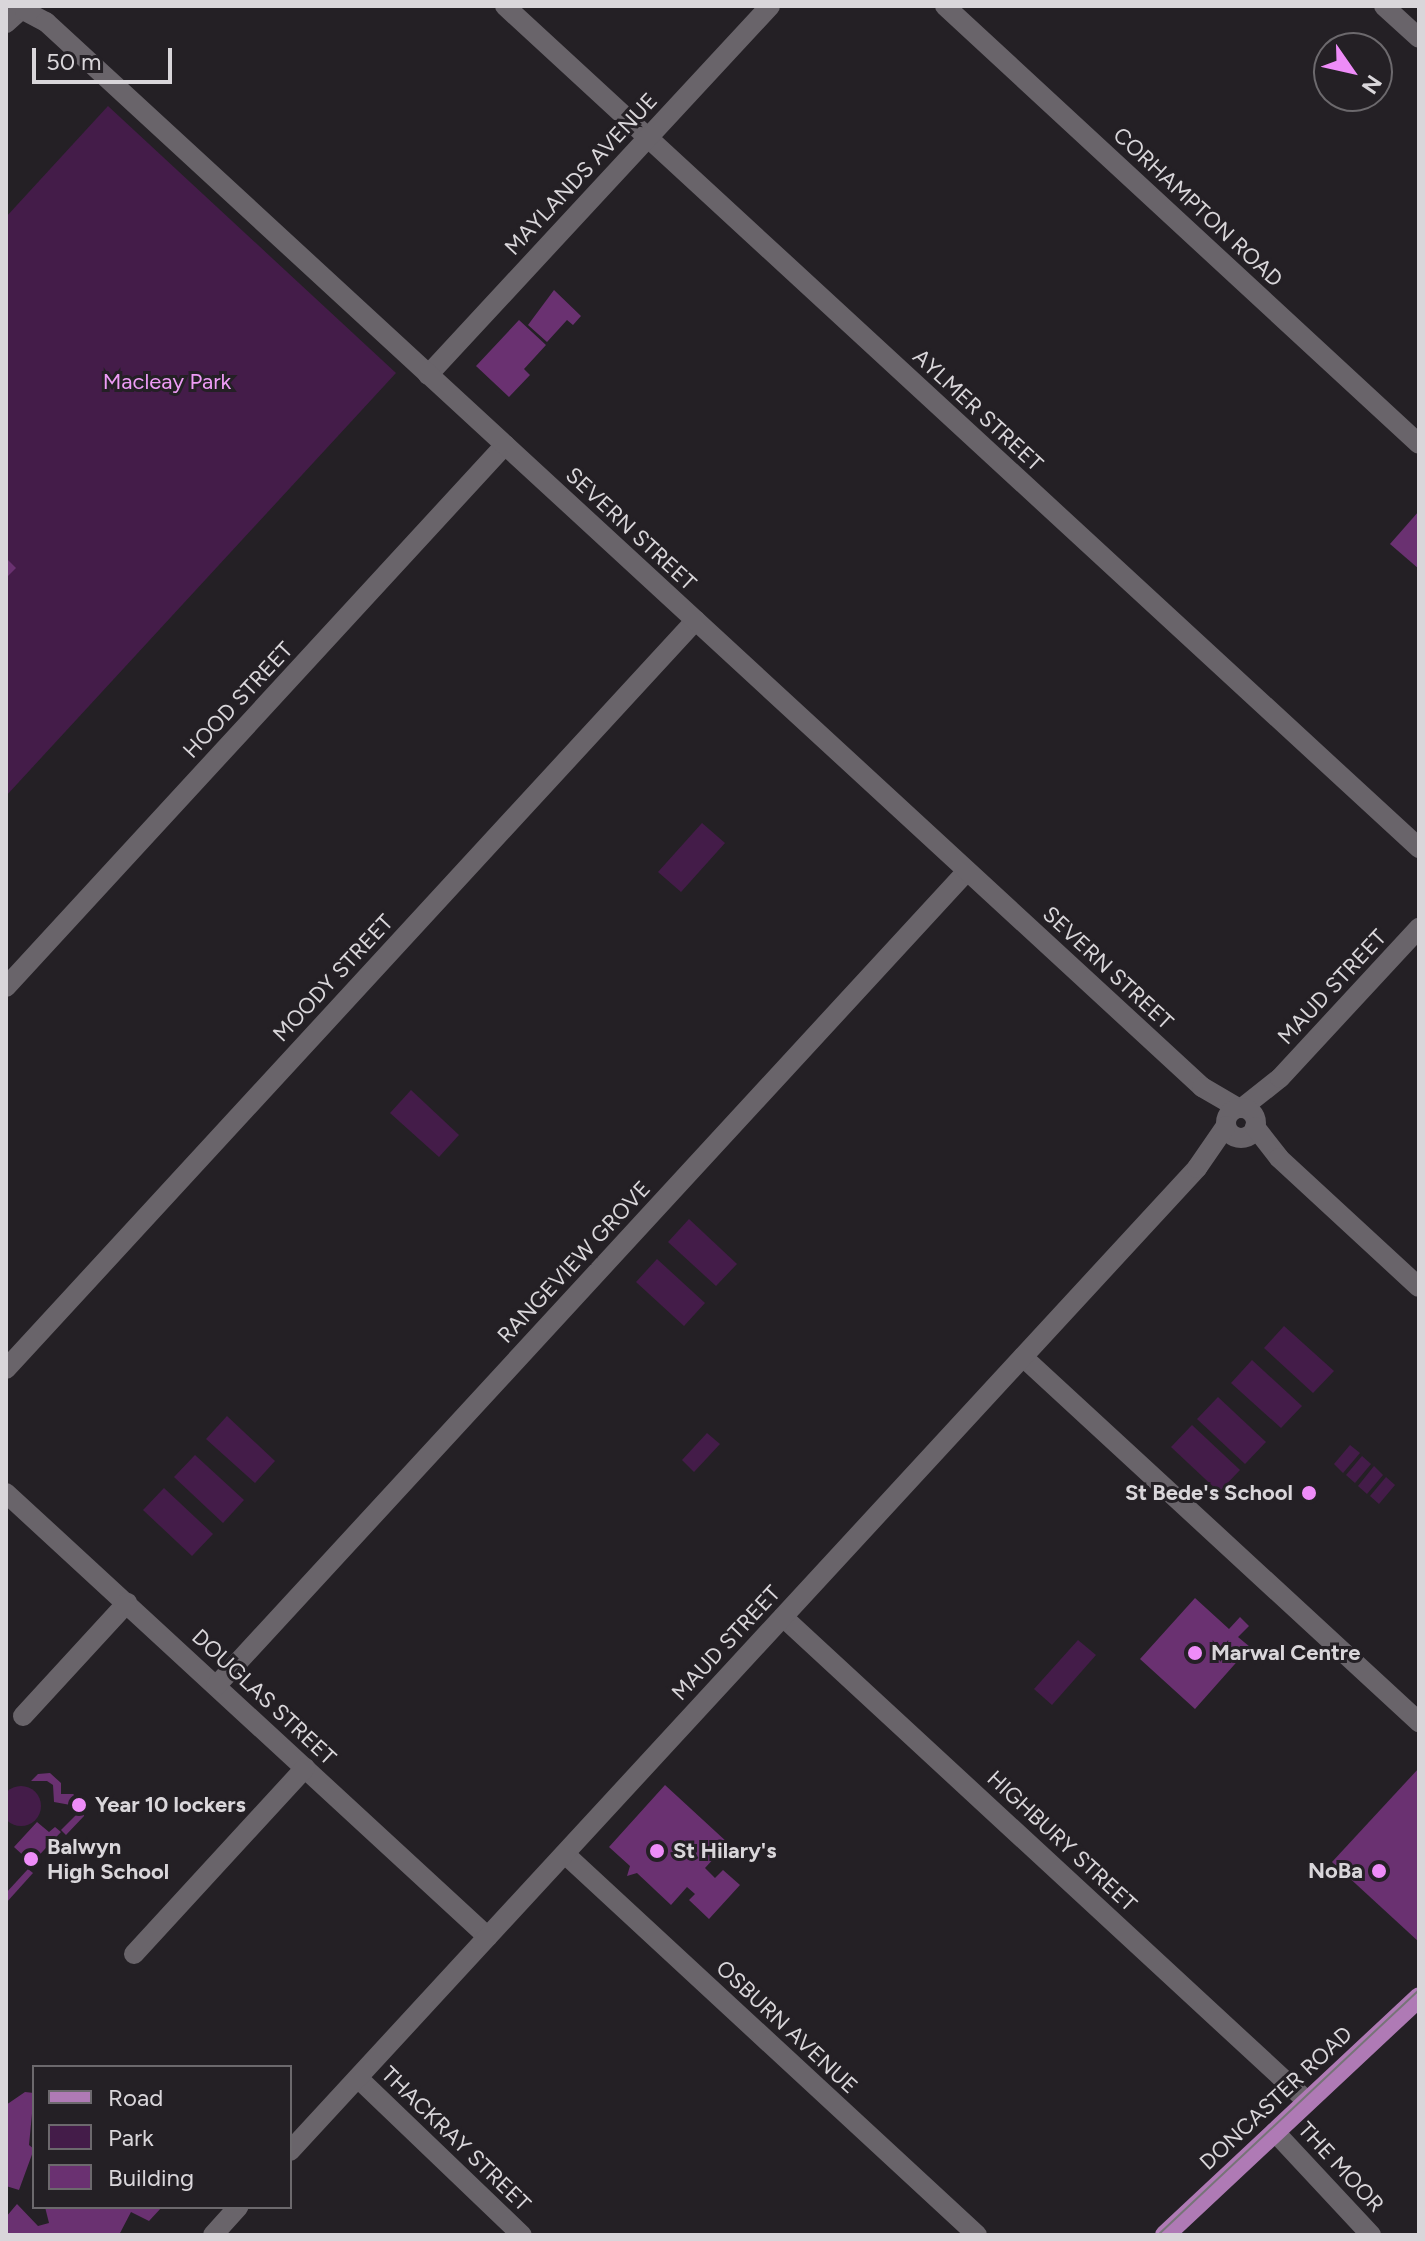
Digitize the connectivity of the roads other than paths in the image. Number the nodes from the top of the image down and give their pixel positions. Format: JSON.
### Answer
{"nodes":[{"id":1,"x":505,"y":6,"type":"edge"},
{"id":2,"x":770,"y":6,"type":"edge"},
{"id":3,"x":945,"y":6,"type":"edge"},
{"id":4,"x":1384,"y":6,"type":"edge"},
{"id":5,"x":25,"y":9,"type":"edge"},
{"id":6,"x":6,"y":23,"type":"edge"},
{"id":7,"x":1419,"y":38,"type":"edge"},
{"id":8,"x":648,"y":138,"type":"junction"},
{"id":9,"x":428,"y":375,"type":"junction"},
{"id":10,"x":1419,"y":444,"type":"edge"},
{"id":11,"x":505,"y":445,"type":"junction"},
{"id":12,"x":696,"y":620,"type":"junction"},
{"id":13,"x":1419,"y":848,"type":"edge"},
{"id":14,"x":967,"y":871,"type":"junction"},
{"id":15,"x":1419,"y":928,"type":"edge"},
{"id":16,"x":6,"y":987,"type":"edge"},
{"id":17,"x":1240,"y":1123,"type":"junction"},
{"id":18,"x":1419,"y":1287,"type":"edge"},
{"id":19,"x":1023,"y":1357,"type":"junction"},
{"id":20,"x":6,"y":1369,"type":"edge"},
{"id":21,"x":6,"y":1493,"type":"edge"},
{"id":22,"x":127,"y":1603,"type":"junction"},
{"id":23,"x":783,"y":1617,"type":"junction"},
{"id":24,"x":216,"y":1686,"type":"junction"},
{"id":25,"x":23,"y":1716,"type":"dead end"},
{"id":26,"x":1419,"y":1722,"type":"edge"},
{"id":27,"x":305,"y":1768,"type":"junction"},
{"id":28,"x":565,"y":1854,"type":"junction"},
{"id":29,"x":488,"y":1937,"type":"junction"},
{"id":30,"x":134,"y":1954,"type":"dead end"},
{"id":31,"x":1419,"y":1997,"type":"edge"},
{"id":32,"x":358,"y":2078,"type":"junction"},
{"id":33,"x":1307,"y":2101,"type":"junction"},
{"id":34,"x":1275,"y":2132,"type":"junction"},
{"id":35,"x":292,"y":2149,"type":"edge"},
{"id":36,"x":236,"y":2209,"type":"edge"},
{"id":37,"x":213,"y":2235,"type":"edge"},
{"id":38,"x":522,"y":2235,"type":"edge"},
{"id":39,"x":977,"y":2235,"type":"edge"},
{"id":40,"x":1165,"y":2235,"type":"edge"},
{"id":41,"x":1371,"y":2235,"type":"edge"}],
"edges":[{"from":1,"to":8,"type":"street","name":"AYLMER STREET"},
{"from":2,"to":8,"type":"street","name":"MAYLANDS AVENUE"},
{"from":3,"to":10,"type":"street","name":"CORHAMPTON ROAD"},
{"from":4,"to":7,"type":"street"},
{"from":5,"to":6,"type":"street"},
{"from":5,"to":9,"type":"street","name":"SEVERN STREET"},
{"from":8,"to":9,"type":"street","name":"MAYLANDS AVENUE"},
{"from":8,"to":13,"type":"street","name":"AYLMER STREET"},
{"from":9,"to":11,"type":"street","name":"SEVERN STREET"},
{"from":11,"to":12,"type":"street","name":"SEVERN STREET"},
{"from":11,"to":16,"type":"street","name":"HOOD STREET"},
{"from":12,"to":14,"type":"street","name":"SEVERN STREET"},
{"from":12,"to":20,"type":"street","name":"MOODY STREET"},
{"from":14,"to":17,"type":"street","name":"SEVERN STREET"},
{"from":14,"to":24,"type":"street","name":"RANGEVIEW GROVE"},
{"from":15,"to":17,"type":"street","name":"MAUD STREET"},
{"from":17,"to":18,"type":"street","name":"SEVERN STREET"},
{"from":17,"to":19,"type":"street","name":"MAUD STREET"},
{"from":19,"to":23,"type":"street","name":"MAUD STREET"},
{"from":19,"to":26,"type":"street"},
{"from":21,"to":22,"type":"street","name":"DOUGLAS STREET"},
{"from":22,"to":24,"type":"street","name":"DOUGLAS STREET"},
{"from":22,"to":25,"type":"street"},
{"from":23,"to":28,"type":"street","name":"MAUD STREET"},
{"from":23,"to":33,"type":"street","name":"HIGHBURY STREET"},
{"from":24,"to":27,"type":"street","name":"DOUGLAS STREET"},
{"from":27,"to":29,"type":"street","name":"DOUGLAS STREET"},
{"from":27,"to":30,"type":"street"},
{"from":28,"to":29,"type":"street","name":"MAUD STREET"},
{"from":28,"to":39,"type":"street","name":"OSBURN AVENUE"},
{"from":29,"to":32,"type":"street","name":"MAUD STREET"},
{"from":31,"to":33,"type":"main road","name":"DONCASTER ROAD"},
{"from":32,"to":35,"type":"street","name":"MAUD STREET"},
{"from":32,"to":38,"type":"street","name":"THACKRAY STREET"},
{"from":33,"to":34,"type":"main road","name":"DONCASTER ROAD"},
{"from":34,"to":40,"type":"main road","name":"DONCASTER ROAD"},
{"from":34,"to":41,"type":"street","name":"THE MOOR"},
{"from":36,"to":37,"type":"street"}]}
